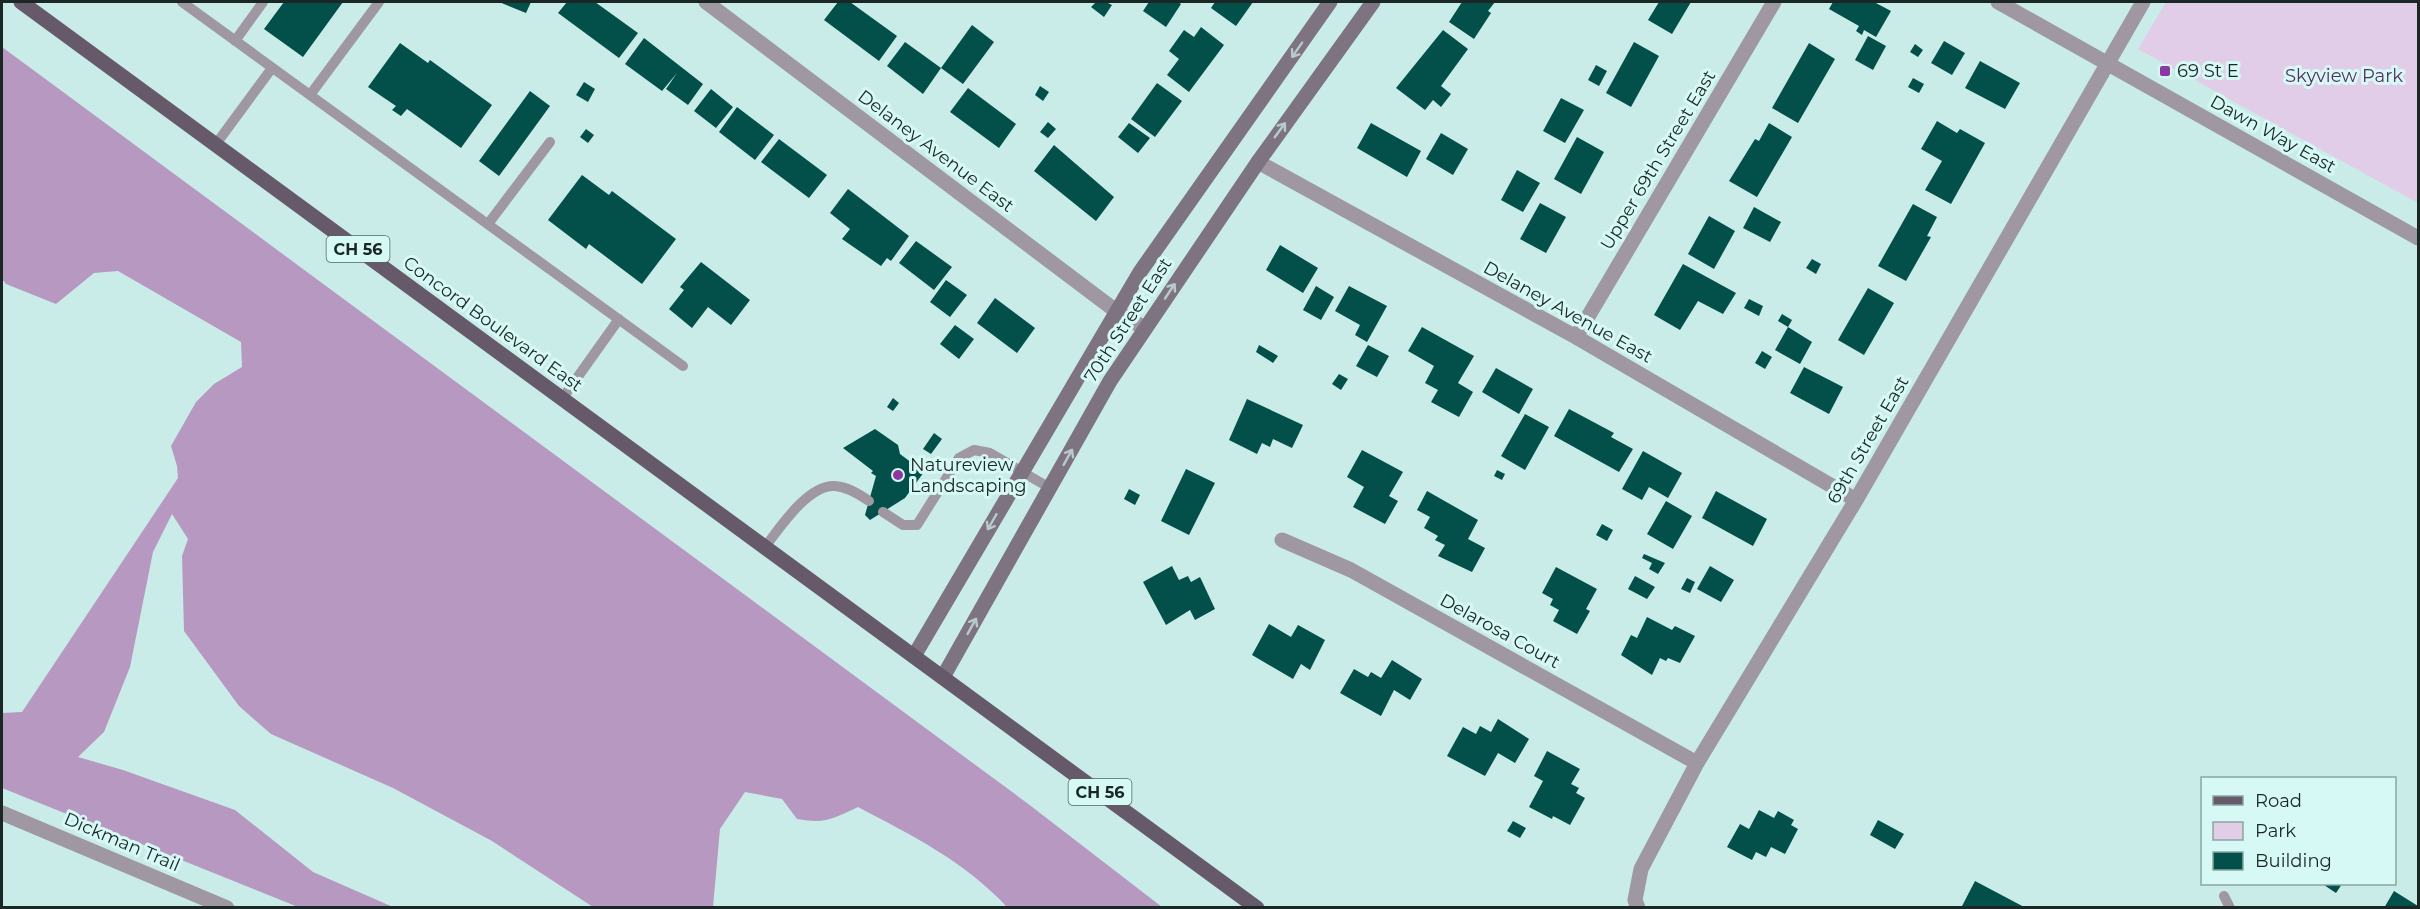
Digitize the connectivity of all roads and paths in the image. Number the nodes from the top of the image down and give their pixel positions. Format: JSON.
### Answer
{"nodes":[{"id":1,"x":21,"y":2,"type":"edge"},
{"id":2,"x":182,"y":2,"type":"edge"},
{"id":3,"x":263,"y":2,"type":"edge"},
{"id":4,"x":379,"y":2,"type":"edge"},
{"id":5,"x":706,"y":2,"type":"edge"},
{"id":6,"x":1330,"y":2,"type":"edge"},
{"id":7,"x":1372,"y":2,"type":"edge"},
{"id":8,"x":1774,"y":2,"type":"edge"},
{"id":9,"x":1998,"y":2,"type":"edge"},
{"id":10,"x":2143,"y":2,"type":"edge"},
{"id":11,"x":235,"y":40,"type":"junction"},
{"id":12,"x":2108,"y":64,"type":"junction"},
{"id":13,"x":272,"y":68,"type":"junction"},
{"id":14,"x":310,"y":95,"type":"junction"},
{"id":15,"x":550,"y":142,"type":"dead end"},
{"id":16,"x":216,"y":144,"type":"junction"},
{"id":17,"x":1258,"y":162,"type":"junction"},
{"id":18,"x":488,"y":224,"type":"junction"},
{"id":19,"x":2418,"y":237,"type":"edge"},
{"id":20,"x":1116,"y":311,"type":"junction"},
{"id":21,"x":619,"y":319,"type":"junction"},
{"id":22,"x":1144,"y":328,"type":"junction"},
{"id":23,"x":1575,"y":338,"type":"junction"},
{"id":24,"x":682,"y":366,"type":"dead end"},
{"id":25,"x":562,"y":399,"type":"junction"},
{"id":26,"x":1022,"y":472,"type":"junction"},
{"id":27,"x":1050,"y":489,"type":"junction"},
{"id":28,"x":1856,"y":500,"type":"junction"},
{"id":29,"x":869,"y":501,"type":"dead end"},
{"id":30,"x":883,"y":512,"type":"dead end"},
{"id":31,"x":1282,"y":540,"type":"dead end"},
{"id":32,"x":765,"y":548,"type":"junction"},
{"id":33,"x":914,"y":656,"type":"junction"},
{"id":34,"x":943,"y":677,"type":"junction"},
{"id":35,"x":1697,"y":763,"type":"junction"},
{"id":36,"x":2,"y":813,"type":"edge"},
{"id":37,"x":2224,"y":896,"type":"dead end"},
{"id":38,"x":1637,"y":904,"type":"edge"},
{"id":39,"x":227,"y":908,"type":"edge"},
{"id":40,"x":1257,"y":908,"type":"edge"},
{"id":41,"x":2230,"y":908,"type":"edge"}],
"edges":[{"from":1,"to":16,"type":"main road","name":"Concord Boulevard East","number":"CH 56"},
{"from":2,"to":11,"type":"lane"},
{"from":3,"to":11,"type":"lane"},
{"from":4,"to":14,"type":"lane"},
{"from":5,"to":20,"type":"street","name":"Delaney Avenue East"},
{"from":6,"to":20,"type":"main road","name":"70th Street East","one_way":true},
{"from":17,"to":7,"type":"main road","name":"70th Street East","one_way":true},
{"from":8,"to":23,"type":"street","name":"Upper 69th Street East"},
{"from":9,"to":12,"type":"street","name":"Dawn Way East"},
{"from":10,"to":12,"type":"street","name":"69th Street East"},
{"from":11,"to":13,"type":"lane"},
{"from":12,"to":19,"type":"street","name":"Dawn Way East"},
{"from":12,"to":28,"type":"street","name":"69th Street East"},
{"from":13,"to":14,"type":"lane"},
{"from":13,"to":16,"type":"lane"},
{"from":14,"to":18,"type":"lane"},
{"from":15,"to":18,"type":"lane"},
{"from":16,"to":25,"type":"main road","name":"Concord Boulevard East","number":"CH 56"},
{"from":22,"to":17,"type":"main road","name":"70th Street East","one_way":true},
{"from":17,"to":23,"type":"street","name":"Delaney Avenue East"},
{"from":18,"to":21,"type":"lane"},
{"from":20,"to":22,"type":"street","name":"Delaney Avenue East"},
{"from":20,"to":26,"type":"main road","name":"70th Street East"},
{"from":21,"to":24,"type":"lane"},
{"from":21,"to":25,"type":"lane"},
{"from":27,"to":22,"type":"main road","name":"70th Street East","one_way":true},
{"from":23,"to":28,"type":"street","name":"Delaney Avenue East"},
{"from":25,"to":32,"type":"main road","name":"Concord Boulevard East","number":"CH 56"},
{"from":26,"to":27,"type":"lane"},
{"from":26,"to":30,"type":"lane"},
{"from":26,"to":33,"type":"main road","name":"70th Street East","one_way":true},
{"from":34,"to":27,"type":"main road","name":"70th Street East","one_way":true},
{"from":28,"to":35,"type":"street","name":"69th Street East"},
{"from":29,"to":32,"type":"lane"},
{"from":31,"to":35,"type":"street","name":"Delarosa Court"},
{"from":32,"to":33,"type":"main road","name":"Concord Boulevard East","number":"CH 56"},
{"from":33,"to":34,"type":"main road","name":"Concord Boulevard East","number":"CH 56"},
{"from":34,"to":40,"type":"main road","number":"CH 56"},
{"from":35,"to":38,"type":"street","name":"69th Street East"},
{"from":36,"to":39,"type":"street","name":"Dickman Trail"},
{"from":37,"to":41,"type":"lane"}]}
